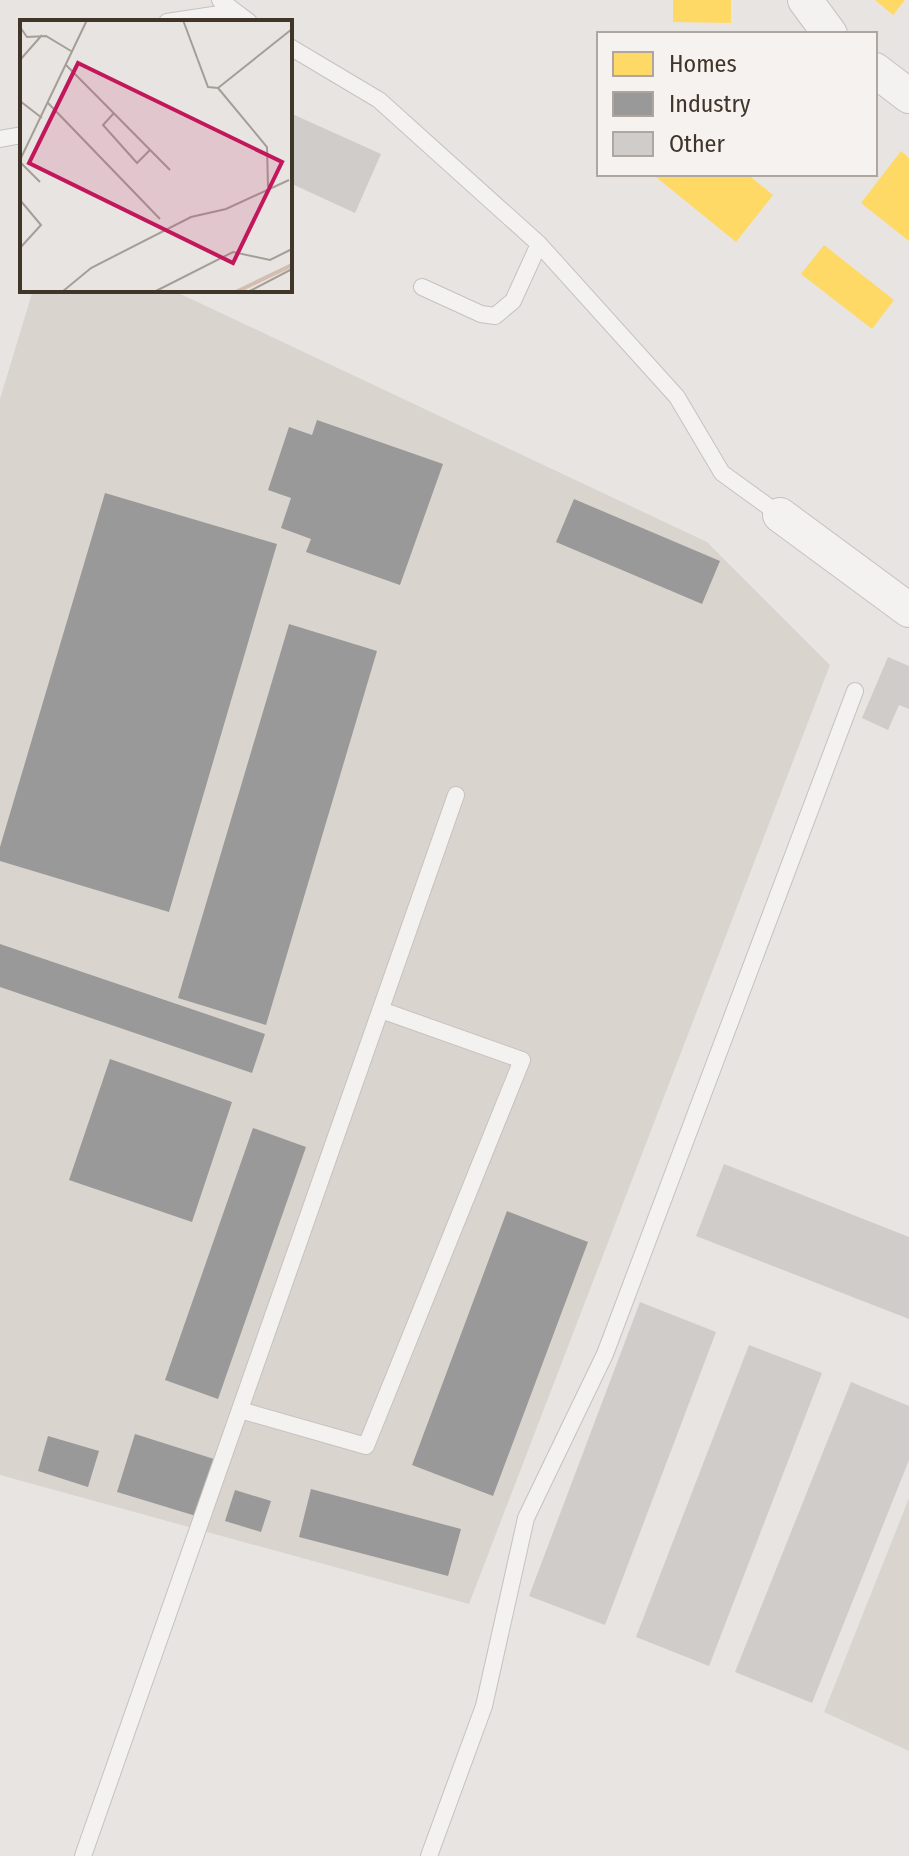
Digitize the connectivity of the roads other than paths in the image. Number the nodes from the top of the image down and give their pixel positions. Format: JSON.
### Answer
{"nodes":[{"id":1,"x":220,"y":0,"type":"edge"},
{"id":2,"x":805,"y":0,"type":"edge"},
{"id":3,"x":233,"y":12,"type":"junction"},
{"id":4,"x":180,"y":20,"type":"edge"},
{"id":5,"x":246,"y":20,"type":"edge"},
{"id":6,"x":829,"y":32,"type":"edge"},
{"id":7,"x":292,"y":48,"type":"edge"},
{"id":8,"x":877,"y":72,"type":"edge"},
{"id":9,"x":909,"y":96,"type":"edge"},
{"id":10,"x":20,"y":135,"type":"edge"},
{"id":11,"x":0,"y":139,"type":"edge"},
{"id":12,"x":539,"y":244,"type":"junction"},
{"id":13,"x":422,"y":287,"type":"dead end"},
{"id":14,"x":780,"y":515,"type":"joint"},
{"id":15,"x":909,"y":610,"type":"edge"},
{"id":16,"x":855,"y":691,"type":"dead end"},
{"id":17,"x":456,"y":795,"type":"dead end"},
{"id":18,"x":381,"y":1010,"type":"junction"},
{"id":19,"x":240,"y":1410,"type":"junction"},
{"id":20,"x":83,"y":1856,"type":"edge"},
{"id":21,"x":429,"y":1856,"type":"edge"}],
"edges":[{"from":1,"to":3,"type":"lane"},
{"from":2,"to":6,"type":"street"},
{"from":3,"to":4,"type":"lane"},
{"from":3,"to":5,"type":"lane"},
{"from":7,"to":12,"type":"lane"},
{"from":8,"to":9,"type":"street"},
{"from":10,"to":11,"type":"lane"},
{"from":12,"to":13,"type":"lane"},
{"from":12,"to":14,"type":"lane"},
{"from":14,"to":15,"type":"street"},
{"from":16,"to":21,"type":"lane"},
{"from":17,"to":18,"type":"lane"},
{"from":18,"to":19,"type":"lane"},
{"from":18,"to":19,"type":"lane"},
{"from":19,"to":20,"type":"lane"}]}
